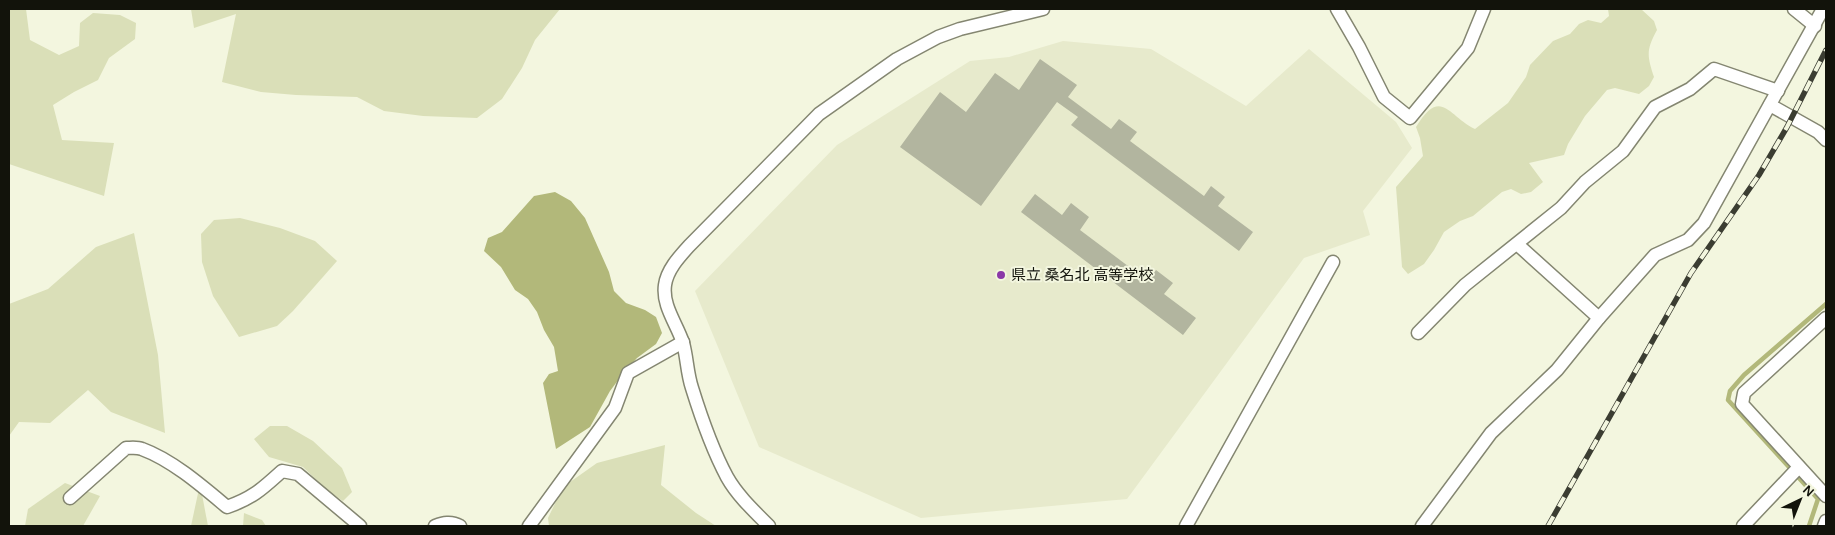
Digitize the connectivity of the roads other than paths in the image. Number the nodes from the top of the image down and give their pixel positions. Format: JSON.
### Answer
{"nodes":[{"id":1,"x":1043,"y":9,"type":"edge"},
{"id":2,"x":1337,"y":9,"type":"edge"},
{"id":3,"x":1484,"y":9,"type":"edge"},
{"id":4,"x":1794,"y":9,"type":"edge"},
{"id":5,"x":1823,"y":9,"type":"edge"},
{"id":6,"x":1815,"y":26,"type":"junction"},
{"id":7,"x":1778,"y":91,"type":"junction"},
{"id":8,"x":1770,"y":105,"type":"junction"},
{"id":9,"x":1826,"y":140,"type":"edge"},
{"id":10,"x":1517,"y":244,"type":"junction"},
{"id":11,"x":1333,"y":262,"type":"dead end"},
{"id":12,"x":1599,"y":318,"type":"junction"},
{"id":13,"x":1826,"y":318,"type":"edge"},
{"id":14,"x":1418,"y":333,"type":"dead end"},
{"id":15,"x":682,"y":342,"type":"junction"},
{"id":16,"x":1799,"y":467,"type":"junction"},
{"id":17,"x":1826,"y":496,"type":"edge"},
{"id":18,"x":70,"y":498,"type":"dead end"},
{"id":19,"x":1826,"y":521,"type":"edge"},
{"id":20,"x":360,"y":526,"type":"edge"},
{"id":21,"x":435,"y":526,"type":"edge"},
{"id":22,"x":460,"y":526,"type":"edge"},
{"id":23,"x":529,"y":526,"type":"edge"},
{"id":24,"x":769,"y":526,"type":"edge"},
{"id":25,"x":1186,"y":526,"type":"edge"},
{"id":26,"x":1422,"y":526,"type":"edge"},
{"id":27,"x":1743,"y":526,"type":"edge"},
{"id":28,"x":1824,"y":526,"type":"edge"}],
"edges":[{"from":1,"to":15,"type":"street"},
{"from":2,"to":3,"type":"street"},
{"from":4,"to":6,"type":"street"},
{"from":5,"to":6,"type":"street"},
{"from":6,"to":7,"type":"street"},
{"from":7,"to":8,"type":"street"},
{"from":7,"to":10,"type":"street"},
{"from":8,"to":9,"type":"street"},
{"from":8,"to":12,"type":"street"},
{"from":10,"to":12,"type":"street"},
{"from":10,"to":14,"type":"street"},
{"from":11,"to":25,"type":"street"},
{"from":12,"to":26,"type":"street"},
{"from":13,"to":16,"type":"street"},
{"from":15,"to":23,"type":"street"},
{"from":15,"to":24,"type":"street"},
{"from":16,"to":17,"type":"street"},
{"from":16,"to":27,"type":"street"},
{"from":18,"to":20,"type":"street"},
{"from":19,"to":28,"type":"street"},
{"from":21,"to":22,"type":"street"}]}
